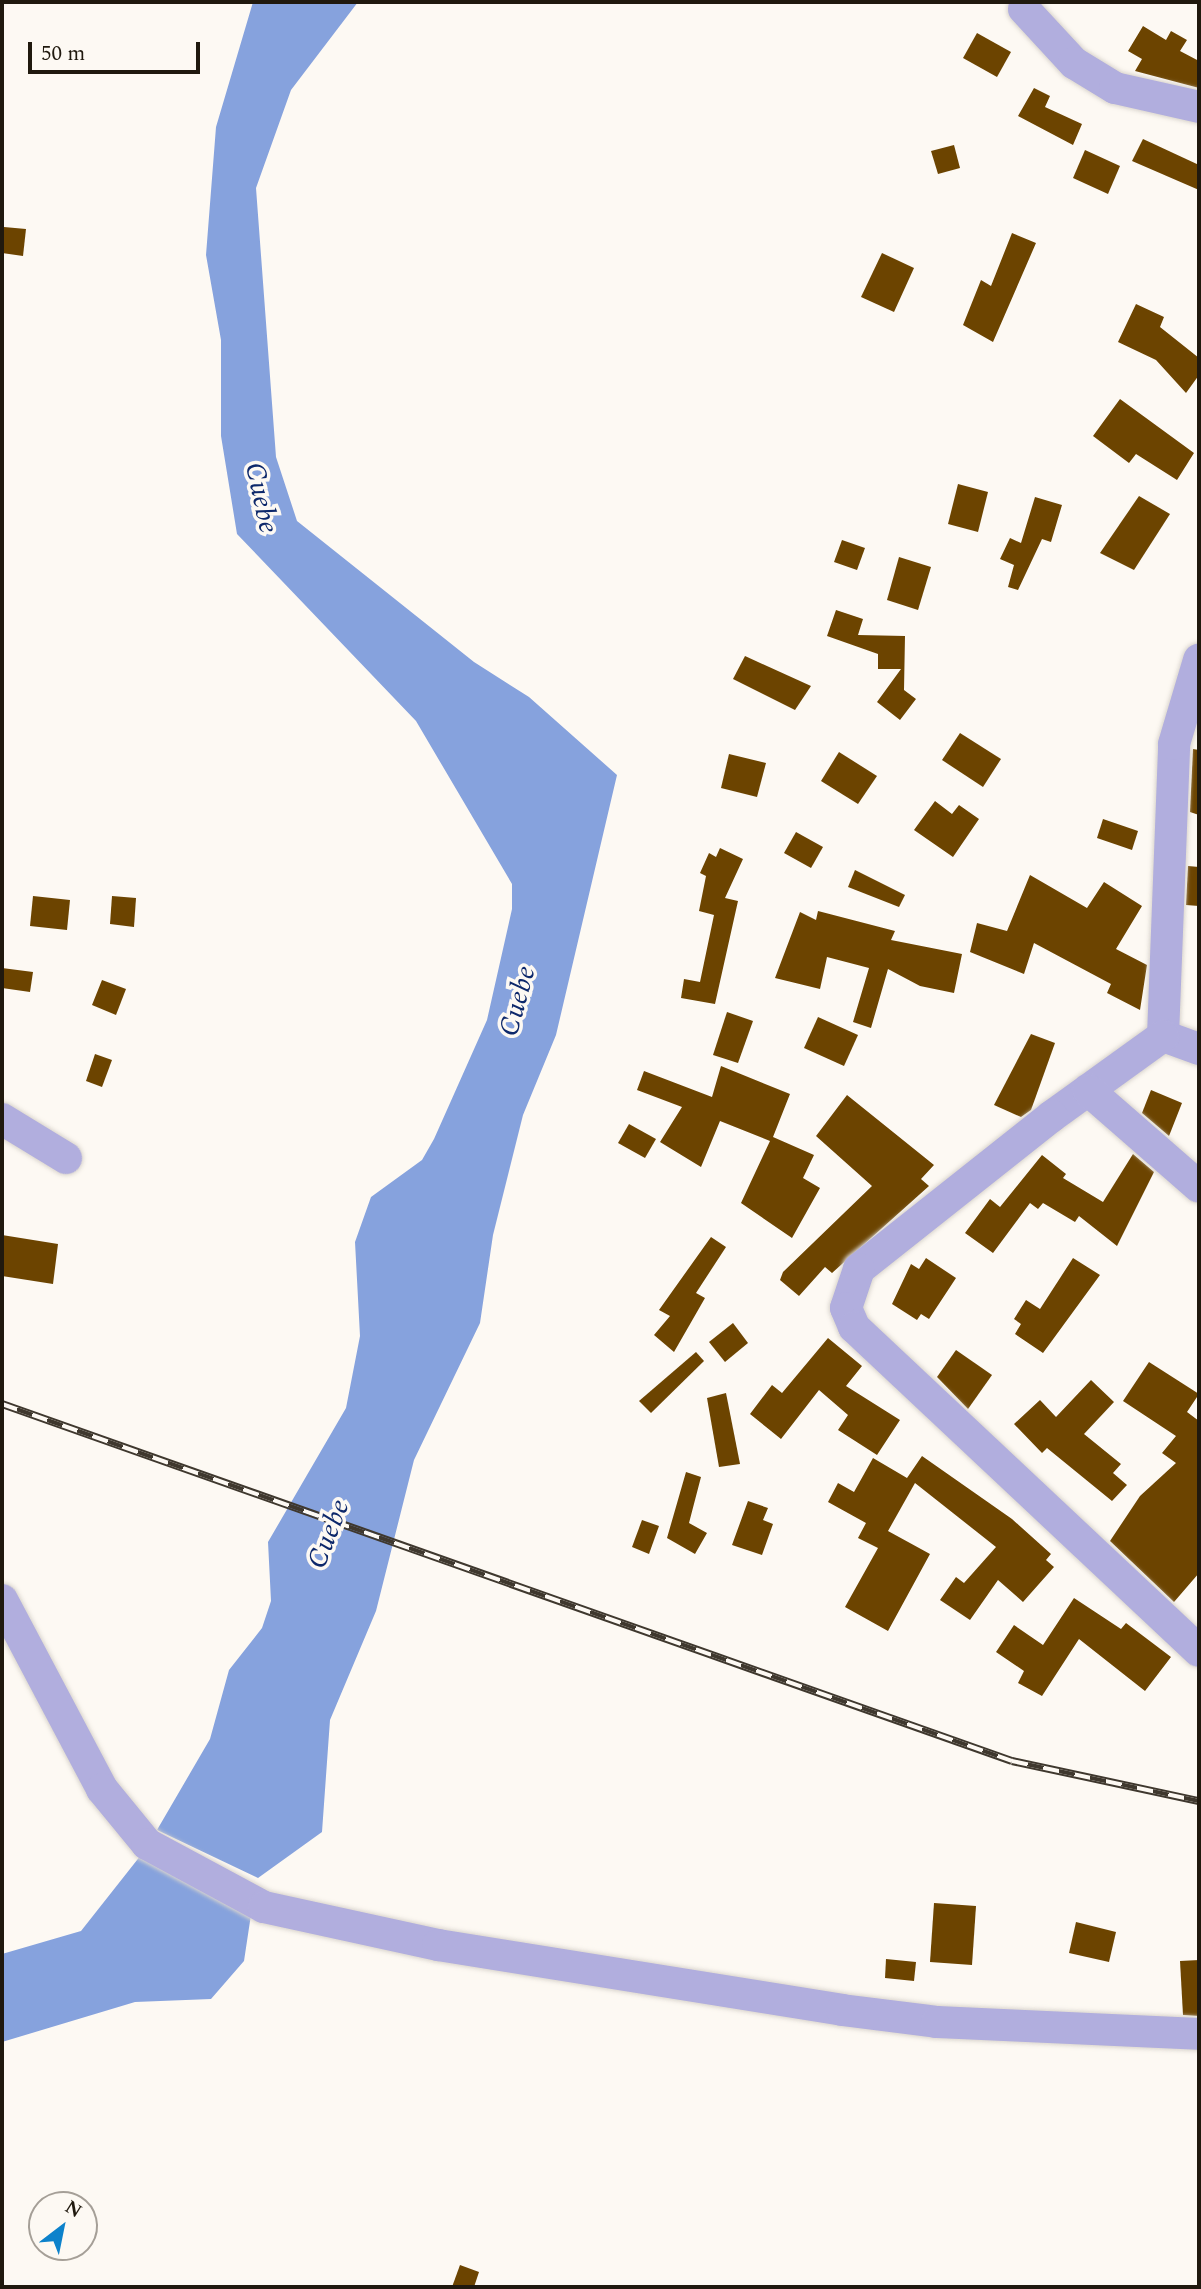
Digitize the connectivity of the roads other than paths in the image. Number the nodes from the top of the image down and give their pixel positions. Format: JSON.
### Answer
{"nodes":[{"id":1,"x":1024,"y":9,"type":"dead end"},
{"id":2,"x":1199,"y":107,"type":"edge"},
{"id":3,"x":1199,"y":660,"type":"edge"},
{"id":4,"x":1163,"y":1037,"type":"junction"},
{"id":5,"x":1199,"y":1049,"type":"edge"},
{"id":6,"x":1088,"y":1090,"type":"junction"},
{"id":7,"x":2,"y":1119,"type":"edge"},
{"id":8,"x":66,"y":1158,"type":"dead end"},
{"id":9,"x":1199,"y":1186,"type":"edge"},
{"id":10,"x":2,"y":1600,"type":"edge"},
{"id":11,"x":1199,"y":1651,"type":"edge"},
{"id":12,"x":1199,"y":2034,"type":"edge"}],
"edges":[{"from":1,"to":2,"type":"street"},
{"from":3,"to":4,"type":"street"},
{"from":4,"to":5,"type":"street"},
{"from":4,"to":6,"type":"street"},
{"from":6,"to":9,"type":"street"},
{"from":6,"to":11,"type":"street"},
{"from":7,"to":8,"type":"street"},
{"from":10,"to":12,"type":"street"}]}
